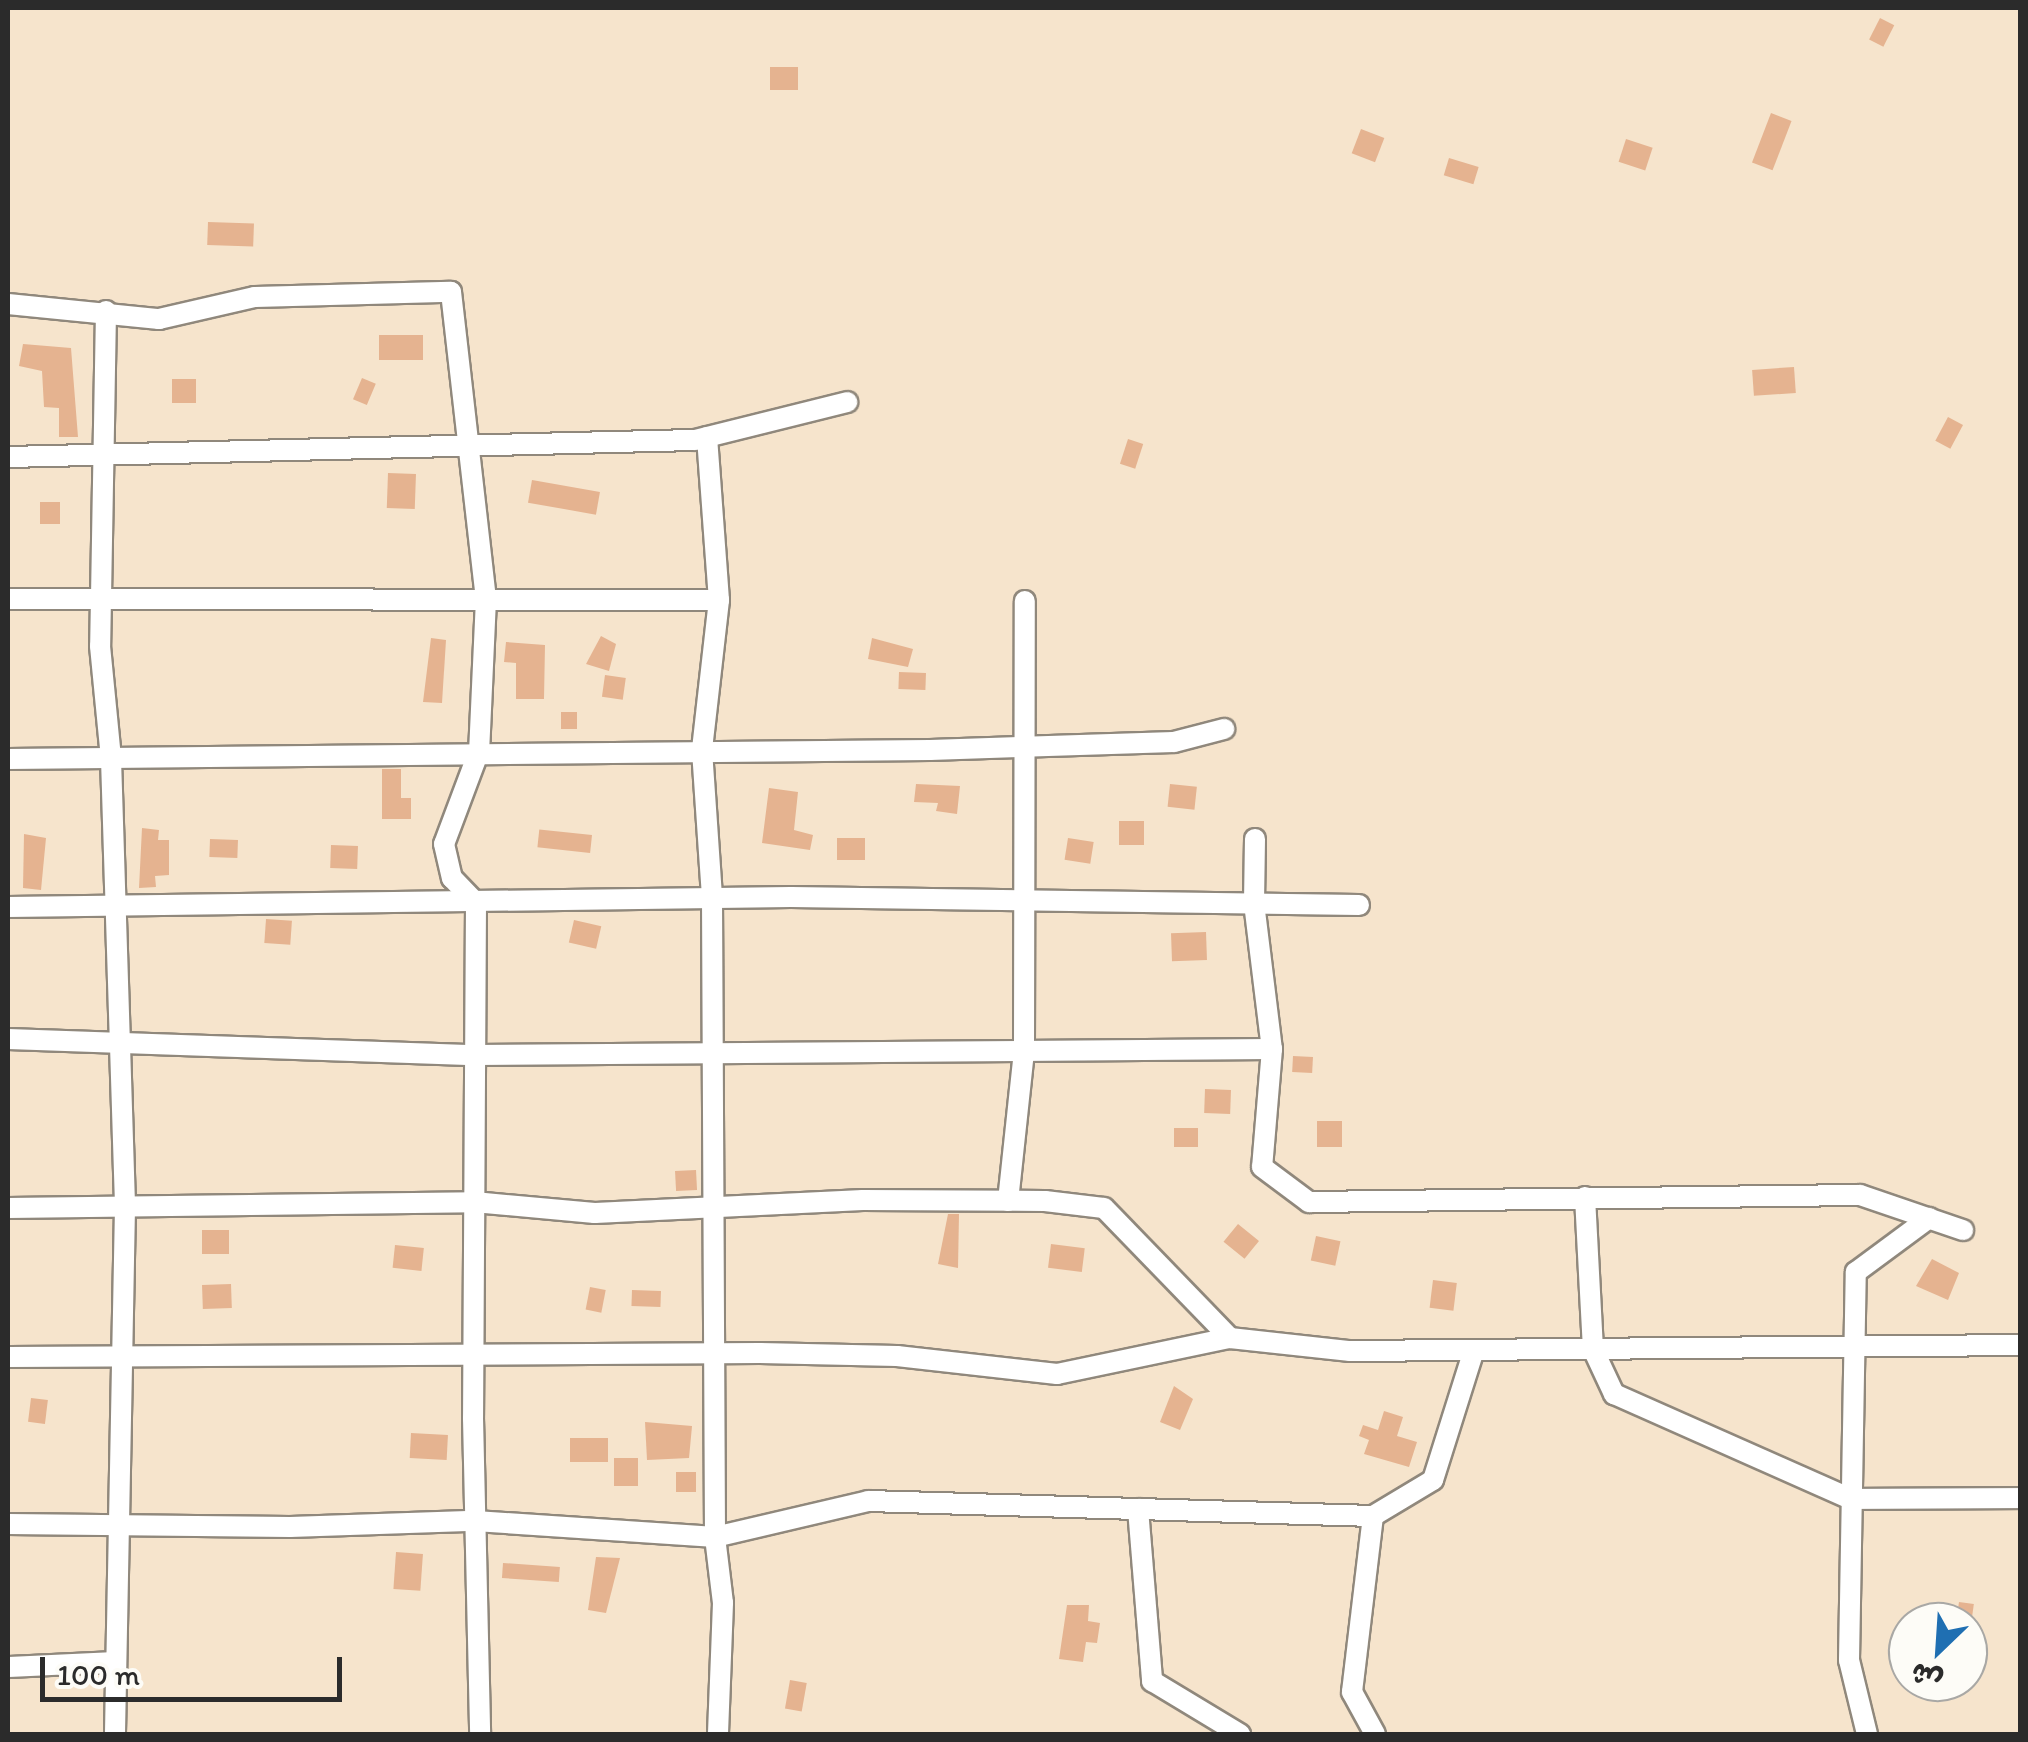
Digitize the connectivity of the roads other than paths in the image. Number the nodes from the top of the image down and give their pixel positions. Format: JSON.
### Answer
{"nodes":[{"id":1,"x":8,"y":304,"type":"edge"},
{"id":2,"x":106,"y":311,"type":"junction"},
{"id":3,"x":847,"y":402,"type":"dead end"},
{"id":4,"x":706,"y":437,"type":"junction"},
{"id":5,"x":469,"y":447,"type":"junction"},
{"id":6,"x":8,"y":457,"type":"edge"},
{"id":7,"x":102,"y":458,"type":"junction"},
{"id":8,"x":100,"y":597,"type":"junction"},
{"id":9,"x":8,"y":599,"type":"edge"},
{"id":10,"x":486,"y":599,"type":"junction"},
{"id":11,"x":719,"y":600,"type":"junction"},
{"id":12,"x":1025,"y":601,"type":"dead end"},
{"id":13,"x":1224,"y":729,"type":"dead end"},
{"id":14,"x":1024,"y":747,"type":"junction"},
{"id":15,"x":702,"y":750,"type":"junction"},
{"id":16,"x":479,"y":751,"type":"junction"},
{"id":17,"x":8,"y":759,"type":"edge"},
{"id":18,"x":111,"y":759,"type":"junction"},
{"id":19,"x":1255,"y":839,"type":"dead end"},
{"id":20,"x":712,"y":898,"type":"junction"},
{"id":21,"x":1020,"y":900,"type":"junction"},
{"id":22,"x":476,"y":903,"type":"junction"},
{"id":23,"x":1254,"y":904,"type":"junction"},
{"id":24,"x":1359,"y":905,"type":"dead end"},
{"id":25,"x":116,"y":906,"type":"junction"},
{"id":26,"x":8,"y":908,"type":"edge"},
{"id":27,"x":8,"y":1039,"type":"edge"},
{"id":28,"x":116,"y":1043,"type":"junction"},
{"id":29,"x":1272,"y":1049,"type":"junction"},
{"id":30,"x":1024,"y":1051,"type":"junction"},
{"id":31,"x":711,"y":1053,"type":"junction"},
{"id":32,"x":475,"y":1055,"type":"junction"},
{"id":33,"x":1586,"y":1197,"type":"junction"},
{"id":34,"x":1008,"y":1201,"type":"junction"},
{"id":35,"x":474,"y":1202,"type":"junction"},
{"id":36,"x":125,"y":1206,"type":"junction"},
{"id":37,"x":717,"y":1207,"type":"junction"},
{"id":38,"x":8,"y":1208,"type":"edge"},
{"id":39,"x":1929,"y":1218,"type":"junction"},
{"id":40,"x":1963,"y":1230,"type":"dead end"},
{"id":41,"x":1230,"y":1338,"type":"junction"},
{"id":42,"x":1854,"y":1346,"type":"junction"},
{"id":43,"x":2020,"y":1346,"type":"edge"},
{"id":44,"x":1593,"y":1348,"type":"junction"},
{"id":45,"x":1474,"y":1350,"type":"junction"},
{"id":46,"x":122,"y":1353,"type":"junction"},
{"id":47,"x":714,"y":1354,"type":"junction"},
{"id":48,"x":473,"y":1355,"type":"junction"},
{"id":49,"x":8,"y":1356,"type":"edge"},
{"id":50,"x":2020,"y":1498,"type":"edge"},
{"id":51,"x":1851,"y":1499,"type":"junction"},
{"id":52,"x":1138,"y":1509,"type":"junction"},
{"id":53,"x":1373,"y":1516,"type":"junction"},
{"id":54,"x":475,"y":1520,"type":"junction"},
{"id":55,"x":8,"y":1524,"type":"edge"},
{"id":56,"x":119,"y":1526,"type":"junction"},
{"id":57,"x":715,"y":1537,"type":"junction"},
{"id":58,"x":116,"y":1662,"type":"junction"},
{"id":59,"x":8,"y":1668,"type":"edge"},
{"id":60,"x":115,"y":1734,"type":"edge"},
{"id":61,"x":480,"y":1734,"type":"edge"},
{"id":62,"x":718,"y":1734,"type":"edge"},
{"id":63,"x":1240,"y":1734,"type":"edge"},
{"id":64,"x":1375,"y":1734,"type":"edge"},
{"id":65,"x":1866,"y":1734,"type":"edge"}],
"edges":[{"from":1,"to":2,"type":"street"},
{"from":2,"to":5,"type":"street"},
{"from":2,"to":7,"type":"street"},
{"from":3,"to":4,"type":"street"},
{"from":4,"to":5,"type":"street"},
{"from":4,"to":11,"type":"street"},
{"from":5,"to":7,"type":"street"},
{"from":5,"to":10,"type":"street"},
{"from":6,"to":7,"type":"street"},
{"from":7,"to":8,"type":"street"},
{"from":8,"to":9,"type":"street"},
{"from":8,"to":10,"type":"street"},
{"from":8,"to":18,"type":"street"},
{"from":10,"to":11,"type":"street"},
{"from":10,"to":16,"type":"street"},
{"from":11,"to":15,"type":"street"},
{"from":12,"to":14,"type":"street"},
{"from":13,"to":14,"type":"street"},
{"from":14,"to":15,"type":"street"},
{"from":14,"to":21,"type":"street"},
{"from":15,"to":16,"type":"street"},
{"from":15,"to":20,"type":"street"},
{"from":16,"to":18,"type":"street"},
{"from":16,"to":22,"type":"street"},
{"from":17,"to":18,"type":"street"},
{"from":18,"to":25,"type":"street"},
{"from":19,"to":23,"type":"street"},
{"from":20,"to":21,"type":"street"},
{"from":20,"to":22,"type":"street"},
{"from":20,"to":31,"type":"street"},
{"from":21,"to":23,"type":"street"},
{"from":21,"to":30,"type":"street"},
{"from":22,"to":25,"type":"street"},
{"from":22,"to":32,"type":"street"},
{"from":23,"to":24,"type":"street"},
{"from":23,"to":29,"type":"street"},
{"from":25,"to":26,"type":"street"},
{"from":25,"to":28,"type":"street"},
{"from":27,"to":28,"type":"street"},
{"from":28,"to":32,"type":"street"},
{"from":28,"to":36,"type":"street"},
{"from":29,"to":30,"type":"street"},
{"from":29,"to":33,"type":"street"},
{"from":30,"to":31,"type":"street"},
{"from":30,"to":34,"type":"street"},
{"from":31,"to":32,"type":"street"},
{"from":31,"to":37,"type":"street"},
{"from":32,"to":35,"type":"street"},
{"from":33,"to":39,"type":"street"},
{"from":33,"to":44,"type":"street"},
{"from":34,"to":37,"type":"street"},
{"from":34,"to":41,"type":"street"},
{"from":35,"to":36,"type":"street"},
{"from":35,"to":37,"type":"street"},
{"from":35,"to":48,"type":"street"},
{"from":36,"to":38,"type":"street"},
{"from":36,"to":46,"type":"street"},
{"from":37,"to":47,"type":"street"},
{"from":39,"to":40,"type":"street"},
{"from":39,"to":42,"type":"street"},
{"from":41,"to":45,"type":"street"},
{"from":41,"to":47,"type":"street"},
{"from":42,"to":43,"type":"street"},
{"from":42,"to":44,"type":"street"},
{"from":42,"to":51,"type":"street"},
{"from":44,"to":45,"type":"street"},
{"from":44,"to":51,"type":"street"},
{"from":45,"to":53,"type":"street"},
{"from":46,"to":48,"type":"street"},
{"from":46,"to":49,"type":"street"},
{"from":46,"to":56,"type":"street"},
{"from":47,"to":48,"type":"street"},
{"from":47,"to":57,"type":"street"},
{"from":48,"to":54,"type":"street"},
{"from":50,"to":51,"type":"street"},
{"from":51,"to":65,"type":"street"},
{"from":52,"to":53,"type":"street"},
{"from":52,"to":57,"type":"street"},
{"from":52,"to":63,"type":"street"},
{"from":53,"to":64,"type":"street"},
{"from":54,"to":56,"type":"street"},
{"from":54,"to":57,"type":"street"},
{"from":54,"to":61,"type":"street"},
{"from":55,"to":56,"type":"street"},
{"from":56,"to":58,"type":"street"},
{"from":57,"to":62,"type":"street"},
{"from":58,"to":59,"type":"street"},
{"from":58,"to":60,"type":"street"}]}
